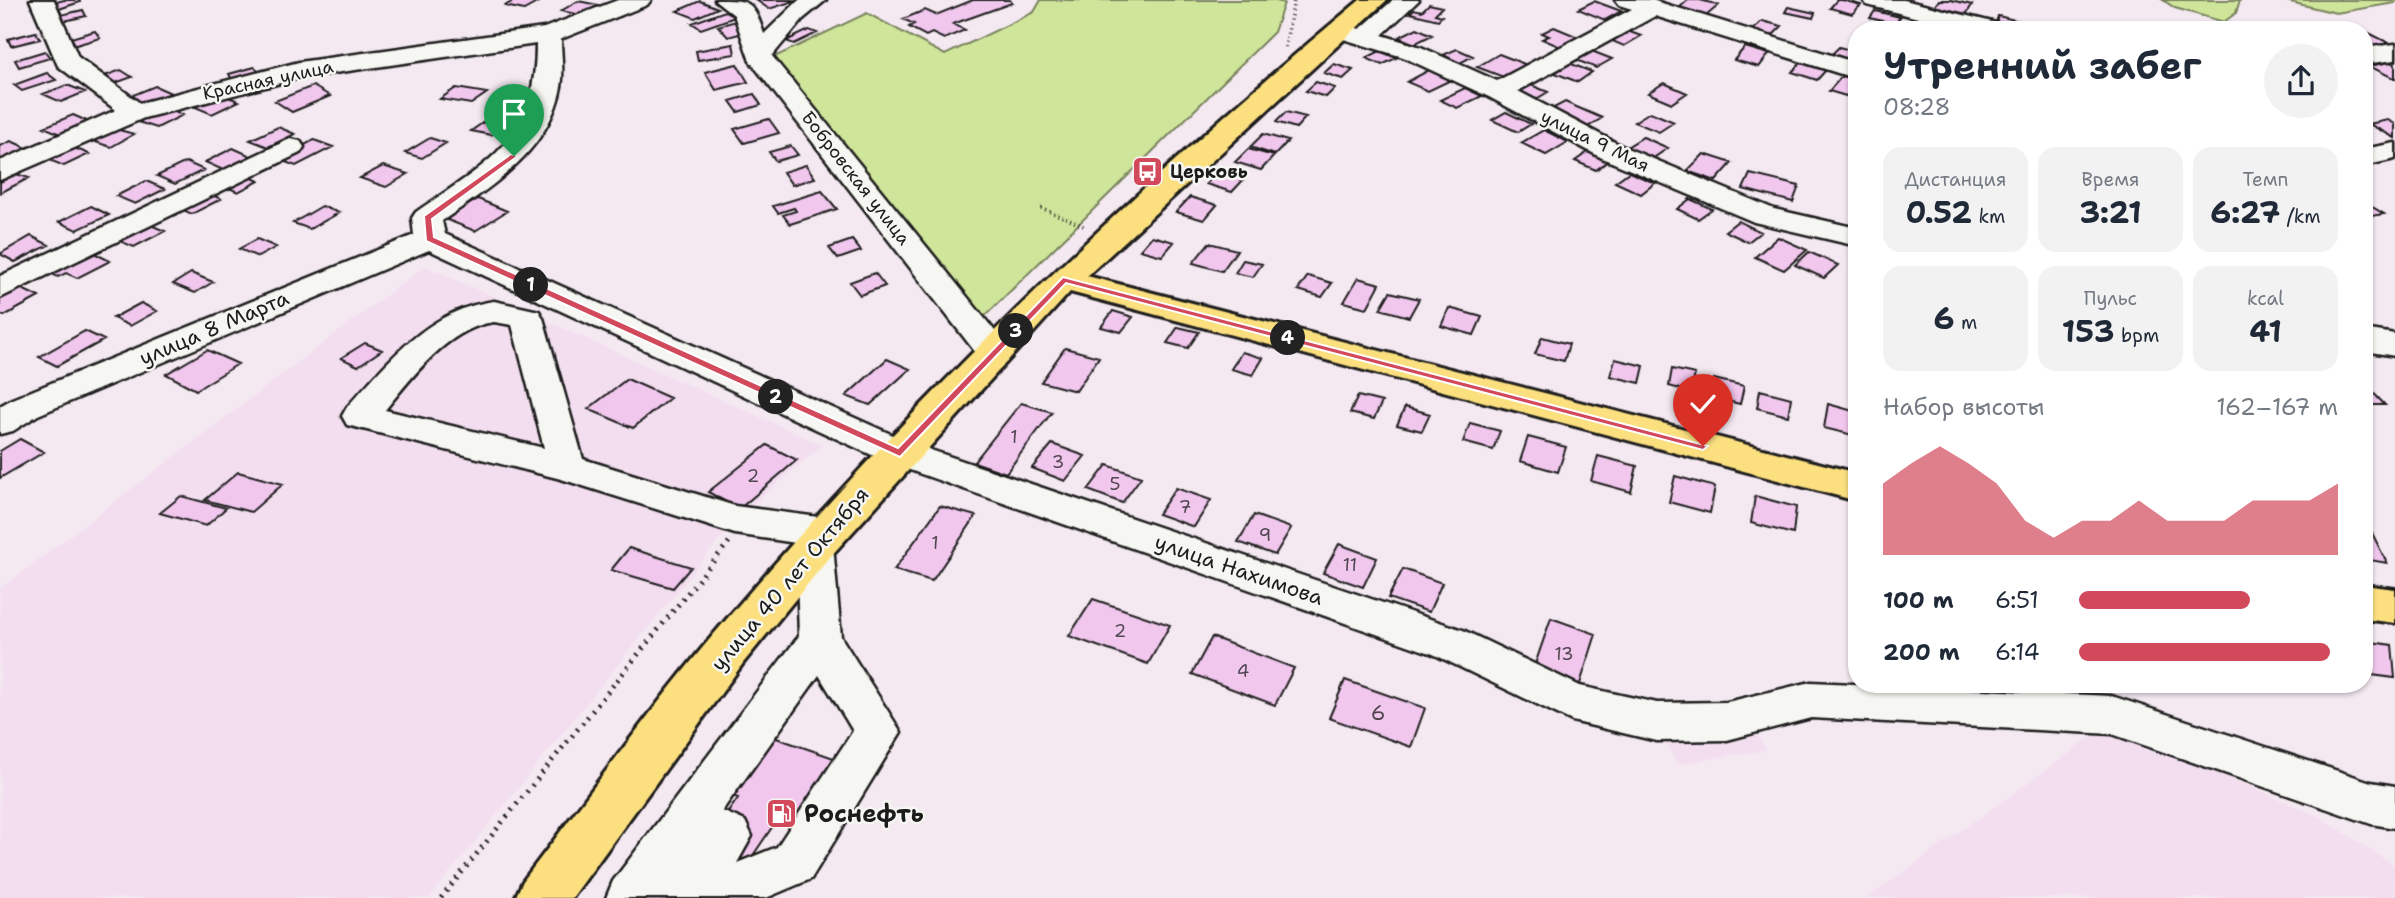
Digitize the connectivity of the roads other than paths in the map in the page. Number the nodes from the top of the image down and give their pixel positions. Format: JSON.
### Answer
{"nodes":[{"id":1,"x":42,"y":0,"type":"edge"},
{"id":2,"x":639,"y":0,"type":"edge"},
{"id":3,"x":727,"y":0,"type":"edge"},
{"id":4,"x":814,"y":0,"type":"edge"},
{"id":5,"x":1375,"y":0,"type":"edge"},
{"id":6,"x":1407,"y":0,"type":"edge"},
{"id":7,"x":1627,"y":0,"type":"edge"},
{"id":8,"x":1875,"y":0,"type":"edge"},
{"id":9,"x":1651,"y":9,"type":"junction"},
{"id":10,"x":1959,"y":21,"type":"edge"},
{"id":11,"x":1352,"y":34,"type":"junction"},
{"id":12,"x":549,"y":35,"type":"junction"},
{"id":13,"x":2395,"y":51,"type":"edge"},
{"id":14,"x":759,"y":55,"type":"junction"},
{"id":15,"x":2373,"y":55,"type":"edge"},
{"id":16,"x":1848,"y":68,"type":"edge"},
{"id":17,"x":1498,"y":91,"type":"junction"},
{"id":18,"x":135,"y":112,"type":"junction"},
{"id":19,"x":290,"y":147,"type":"dead end"},
{"id":20,"x":2395,"y":151,"type":"edge"},
{"id":21,"x":2373,"y":156,"type":"edge"},
{"id":22,"x":0,"y":171,"type":"edge"},
{"id":23,"x":1848,"y":235,"type":"edge"},
{"id":24,"x":430,"y":239,"type":"junction"},
{"id":25,"x":1063,"y":280,"type":"junction"},
{"id":26,"x":0,"y":288,"type":"edge"},
{"id":27,"x":2373,"y":341,"type":"edge"},
{"id":28,"x":2395,"y":345,"type":"edge"},
{"id":29,"x":995,"y":354,"type":"junction"},
{"id":30,"x":8,"y":409,"type":"edge"},
{"id":31,"x":900,"y":453,"type":"junction"},
{"id":32,"x":568,"y":467,"type":"junction"},
{"id":33,"x":1848,"y":486,"type":"edge"},
{"id":34,"x":820,"y":540,"type":"junction"},
{"id":35,"x":2373,"y":603,"type":"edge"},
{"id":36,"x":2395,"y":606,"type":"edge"},
{"id":37,"x":820,"y":640,"type":"junction"},
{"id":38,"x":2395,"y":807,"type":"edge"},
{"id":39,"x":688,"y":820,"type":"junction"},
{"id":40,"x":541,"y":898,"type":"edge"},
{"id":41,"x":631,"y":898,"type":"edge"},
{"id":42,"x":681,"y":898,"type":"edge"},
{"id":43,"x":708,"y":898,"type":"edge"}],
"edges":[{"from":1,"to":18,"type":"street"},
{"from":2,"to":12,"type":"street","name":"Красная улица"},
{"from":3,"to":14,"type":"street","name":"Бобровская улица"},
{"from":4,"to":14,"type":"street"},
{"from":5,"to":11,"type":"main road","name":"улица 40 лет Октября"},
{"from":6,"to":11,"type":"street"},
{"from":7,"to":9,"type":"street"},
{"from":8,"to":10,"type":"street"},
{"from":9,"to":16,"type":"street"},
{"from":9,"to":17,"type":"street"},
{"from":11,"to":17,"type":"street","name":"улица 9 Мая"},
{"from":11,"to":25,"type":"main road","name":"улица 40 лет Октября"},
{"from":12,"to":18,"type":"street","name":"Красная улица"},
{"from":12,"to":24,"type":"street"},
{"from":13,"to":15,"type":"street"},
{"from":14,"to":29,"type":"street","name":"Бобровская улица"},
{"from":17,"to":23,"type":"street","name":"улица 9 Мая"},
{"from":18,"to":22,"type":"street","name":"Красная улица"},
{"from":19,"to":26,"type":"street"},
{"from":20,"to":21,"type":"street"},
{"from":24,"to":30,"type":"street","name":"улица 8 Марта"},
{"from":24,"to":31,"type":"street","name":"улица Нахимова"},
{"from":25,"to":29,"type":"main road","name":"улица 40 лет Октября"},
{"from":25,"to":33,"type":"main road"},
{"from":27,"to":28,"type":"street"},
{"from":29,"to":31,"type":"main road","name":"улица 40 лет Октября"},
{"from":31,"to":34,"type":"main road","name":"улица 40 лет Октября"},
{"from":31,"to":38,"type":"street","name":"улица Нахимова"},
{"from":32,"to":32,"type":"street"},
{"from":32,"to":34,"type":"street"},
{"from":34,"to":37,"type":"street"},
{"from":34,"to":40,"type":"main road","name":"улица 40 лет Октября"},
{"from":35,"to":36,"type":"main road"},
{"from":37,"to":39,"type":"street"},
{"from":37,"to":43,"type":"street"},
{"from":39,"to":41,"type":"street"},
{"from":39,"to":42,"type":"street"}]}
